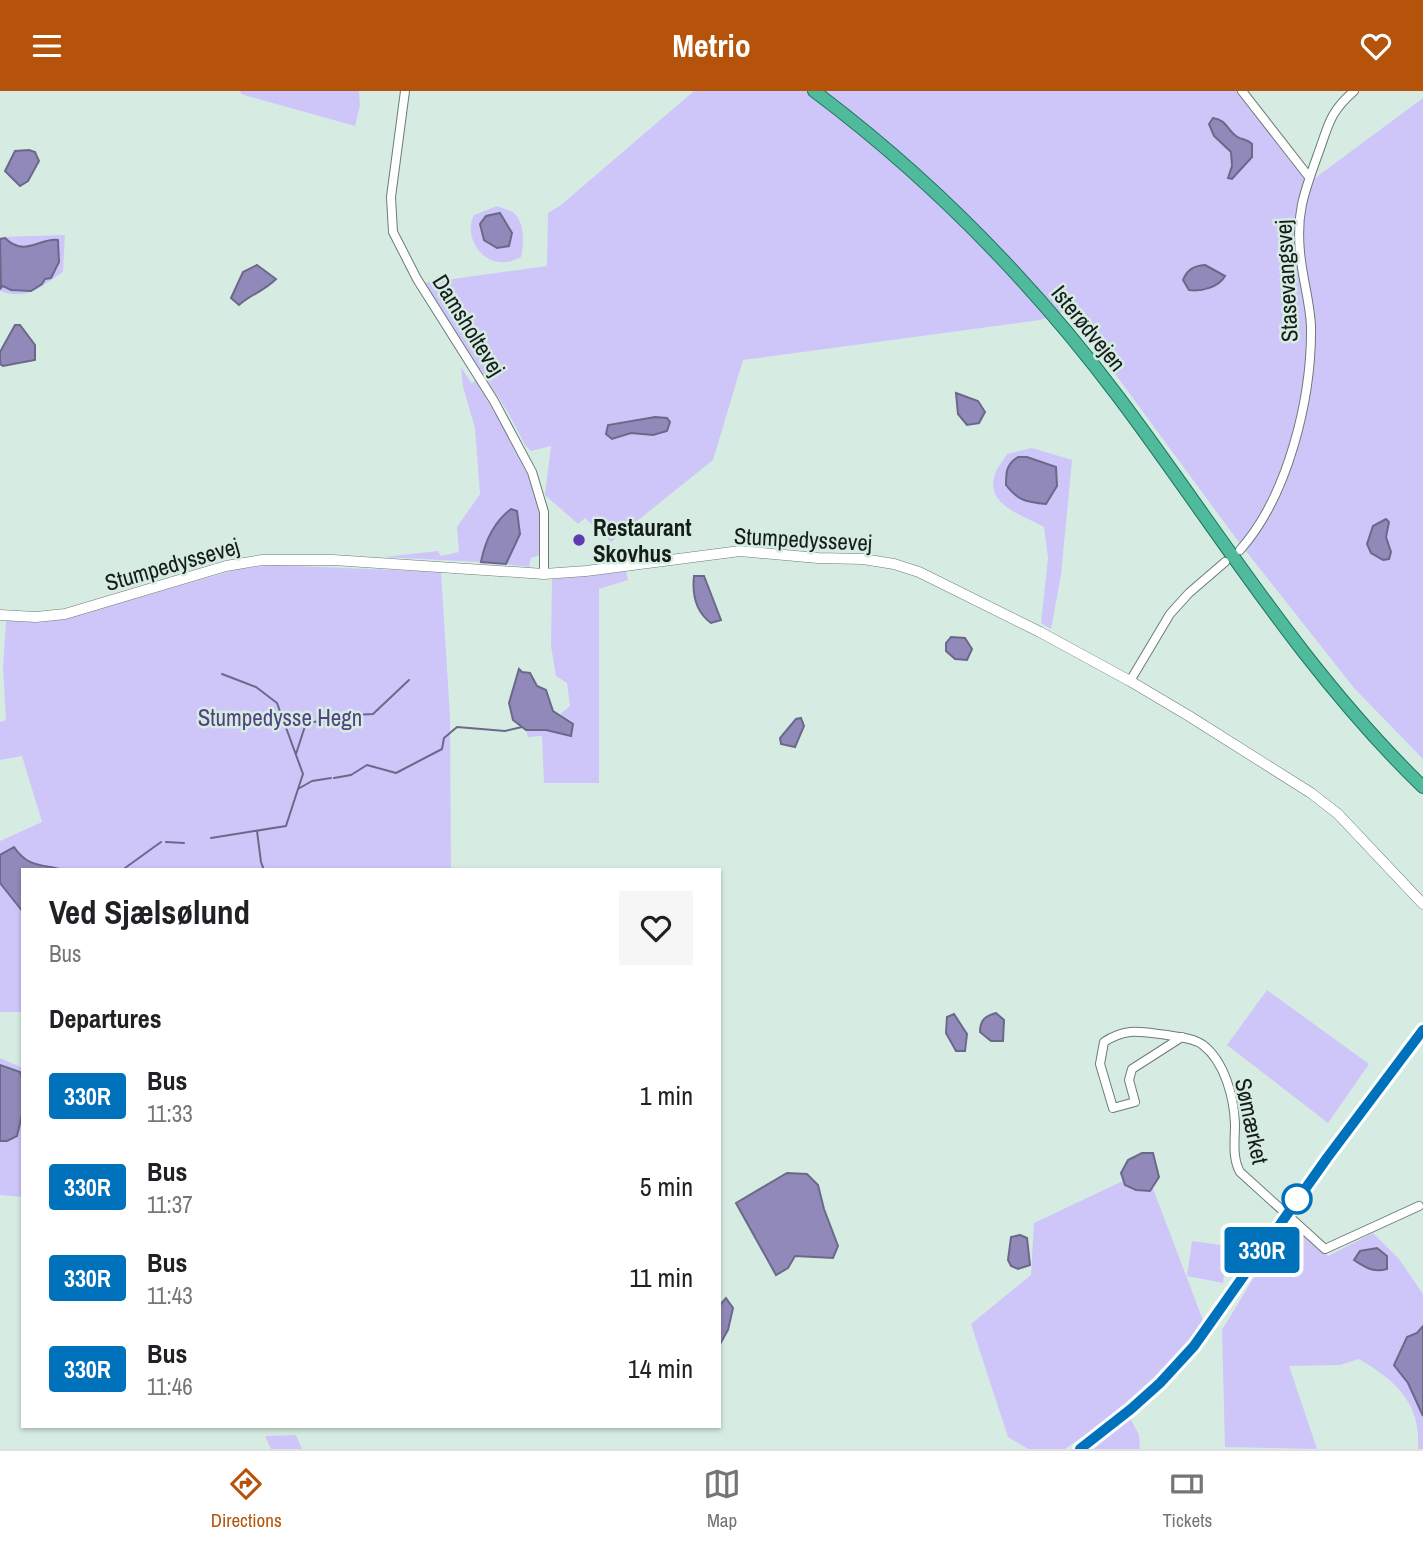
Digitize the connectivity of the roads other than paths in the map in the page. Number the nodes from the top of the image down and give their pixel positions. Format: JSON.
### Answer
{"nodes":[{"id":1,"x":405,"y":91,"type":"edge"},
{"id":2,"x":814,"y":91,"type":"edge"},
{"id":3,"x":1242,"y":91,"type":"edge"},
{"id":4,"x":1354,"y":91,"type":"edge"},
{"id":5,"x":1309,"y":177,"type":"junction"},
{"id":6,"x":1240,"y":550,"type":"dead end"},
{"id":7,"x":1225,"y":562,"type":"dead end"},
{"id":8,"x":544,"y":574,"type":"junction"},
{"id":9,"x":0,"y":615,"type":"edge"},
{"id":10,"x":1288,"y":632,"type":"junction"},
{"id":11,"x":1130,"y":681,"type":"junction"},
{"id":12,"x":1423,"y":775,"type":"edge"},
{"id":13,"x":1423,"y":787,"type":"edge"},
{"id":14,"x":1423,"y":904,"type":"edge"},
{"id":15,"x":1423,"y":1030,"type":"edge"},
{"id":16,"x":1182,"y":1037,"type":"junction"},
{"id":17,"x":1419,"y":1206,"type":"dead end"},
{"id":18,"x":1286,"y":1215,"type":"junction"},
{"id":19,"x":1080,"y":1449,"type":"edge"}],
"edges":[{"from":1,"to":8,"type":"street","name":"Damsholtevej"},
{"from":2,"to":10,"type":"highway","name":"Isterødvejen"},
{"from":3,"to":5,"type":"street"},
{"from":4,"to":5,"type":"street","name":"Stasevangsvej"},
{"from":5,"to":6,"type":"street","name":"Stasevangsvej"},
{"from":7,"to":11,"type":"street"},
{"from":8,"to":9,"type":"street","name":"Stumpedyssevej"},
{"from":8,"to":11,"type":"street","name":"Stumpedyssevej"},
{"from":10,"to":12,"type":"highway","name":"Isterødvejen"},
{"from":10,"to":13,"type":"highway","name":"Isterødvejen"},
{"from":11,"to":14,"type":"street","name":"Stumpedyssevej"},
{"from":15,"to":18,"type":"street"},
{"from":16,"to":16,"type":"street","name":"Sømærket"},
{"from":16,"to":18,"type":"street","name":"Sømærket"},
{"from":17,"to":18,"type":"street","name":"Sømærket"},
{"from":18,"to":19,"type":"street"}]}
